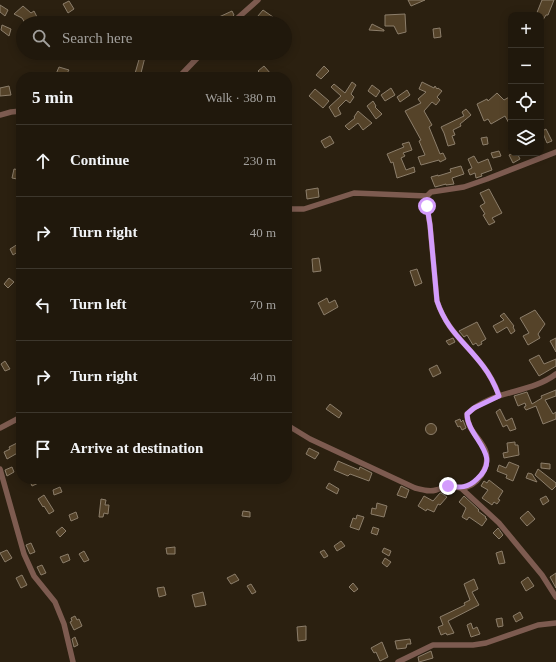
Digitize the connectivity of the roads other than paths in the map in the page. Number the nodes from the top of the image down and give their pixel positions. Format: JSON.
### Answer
{"nodes":[{"id":1,"x":258,"y":0,"type":"edge"},
{"id":2,"x":240,"y":16,"type":"edge"},
{"id":3,"x":195,"y":60,"type":"edge"},
{"id":4,"x":184,"y":72,"type":"edge"},
{"id":5,"x":16,"y":112,"type":"edge"},
{"id":6,"x":0,"y":115,"type":"edge"},
{"id":7,"x":556,"y":152,"type":"edge"},
{"id":8,"x":427,"y":196,"type":"junction"},
{"id":9,"x":292,"y":209,"type":"edge"},
{"id":10,"x":556,"y":374,"type":"edge"},
{"id":11,"x":499,"y":396,"type":"junction"},
{"id":12,"x":16,"y":420,"type":"edge"},
{"id":13,"x":0,"y":428,"type":"edge"},
{"id":14,"x":292,"y":428,"type":"edge"},
{"id":15,"x":0,"y":469,"type":"edge"},
{"id":16,"x":461,"y":488,"type":"junction"},
{"id":17,"x":556,"y":597,"type":"edge"},
{"id":18,"x":556,"y":623,"type":"edge"},
{"id":19,"x":73,"y":662,"type":"edge"},
{"id":20,"x":398,"y":662,"type":"edge"}],
"edges":[{"from":1,"to":2,"type":"street"},
{"from":3,"to":4,"type":"street"},
{"from":5,"to":6,"type":"street"},
{"from":7,"to":8,"type":"street"},
{"from":8,"to":9,"type":"street"},
{"from":8,"to":11,"type":"street"},
{"from":10,"to":11,"type":"street"},
{"from":11,"to":16,"type":"street"},
{"from":12,"to":13,"type":"street"},
{"from":14,"to":16,"type":"street"},
{"from":15,"to":19,"type":"street"},
{"from":16,"to":17,"type":"street"},
{"from":18,"to":20,"type":"street"}]}
